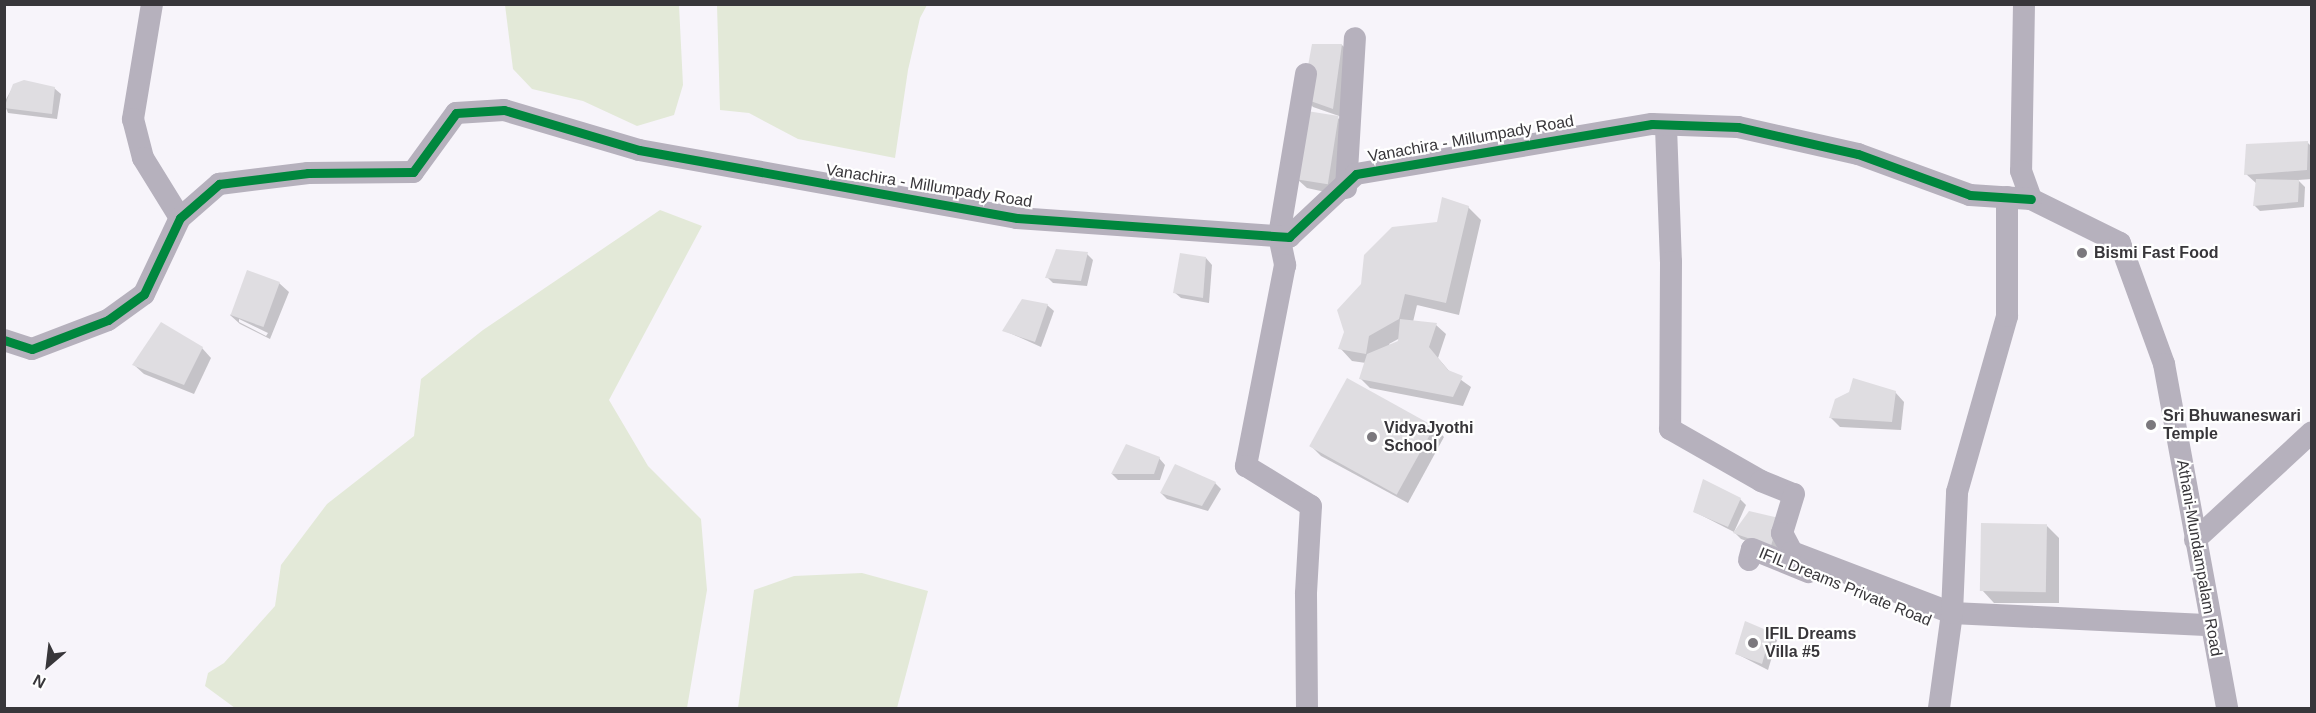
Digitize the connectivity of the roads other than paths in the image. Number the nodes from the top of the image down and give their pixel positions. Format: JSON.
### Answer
{"nodes":[{"id":1,"x":152,"y":4,"type":"edge"},
{"id":2,"x":2024,"y":4,"type":"edge"},
{"id":3,"x":1355,"y":38,"type":"dead end"},
{"id":4,"x":1306,"y":74,"type":"dead end"},
{"id":5,"x":1666,"y":127,"type":"junction"},
{"id":6,"x":1346,"y":188,"type":"junction"},
{"id":7,"x":2007,"y":197,"type":"junction"},
{"id":8,"x":2031,"y":199,"type":"junction"},
{"id":9,"x":180,"y":218,"type":"junction"},
{"id":10,"x":1279,"y":236,"type":"junction"},
{"id":11,"x":4,"y":340,"type":"edge"},
{"id":12,"x":2312,"y":432,"type":"edge"},
{"id":13,"x":2195,"y":540,"type":"junction"},
{"id":14,"x":1788,"y":557,"type":"junction"},
{"id":15,"x":1749,"y":560,"type":"dead end"},
{"id":16,"x":1950,"y":621,"type":"junction"},
{"id":17,"x":2211,"y":625,"type":"junction"},
{"id":18,"x":1307,"y":708,"type":"edge"},
{"id":19,"x":1939,"y":708,"type":"edge"},
{"id":20,"x":2227,"y":708,"type":"edge"}],
"edges":[{"from":1,"to":9,"type":"street"},
{"from":2,"to":8,"type":"street"},
{"from":3,"to":6,"type":"street"},
{"from":4,"to":10,"type":"street"},
{"from":5,"to":6,"type":"street","name":"Vanachira - Millumpady Road"},
{"from":5,"to":7,"type":"street","name":"Vanachira - Millumpady Road"},
{"from":5,"to":14,"type":"street"},
{"from":6,"to":10,"type":"street","name":"Vanachira - Millumpady Road"},
{"from":7,"to":8,"type":"street","name":"Vanachira - Millumpady Road"},
{"from":7,"to":16,"type":"street"},
{"from":8,"to":13,"type":"street","name":"Athani-Mundampalam Road"},
{"from":9,"to":10,"type":"street","name":"Vanachira - Millumpady Road"},
{"from":9,"to":11,"type":"street","name":"Vanachira - Millumpady Road"},
{"from":10,"to":18,"type":"street"},
{"from":12,"to":13,"type":"street"},
{"from":13,"to":17,"type":"street","name":"Athani-Mundampalam Road"},
{"from":14,"to":15,"type":"street","name":"IFIL Dreams Private Road"},
{"from":14,"to":16,"type":"street"},
{"from":16,"to":17,"type":"street"},
{"from":16,"to":19,"type":"street"},
{"from":17,"to":20,"type":"street","name":"Athani-Mundampalam Road"}]}
